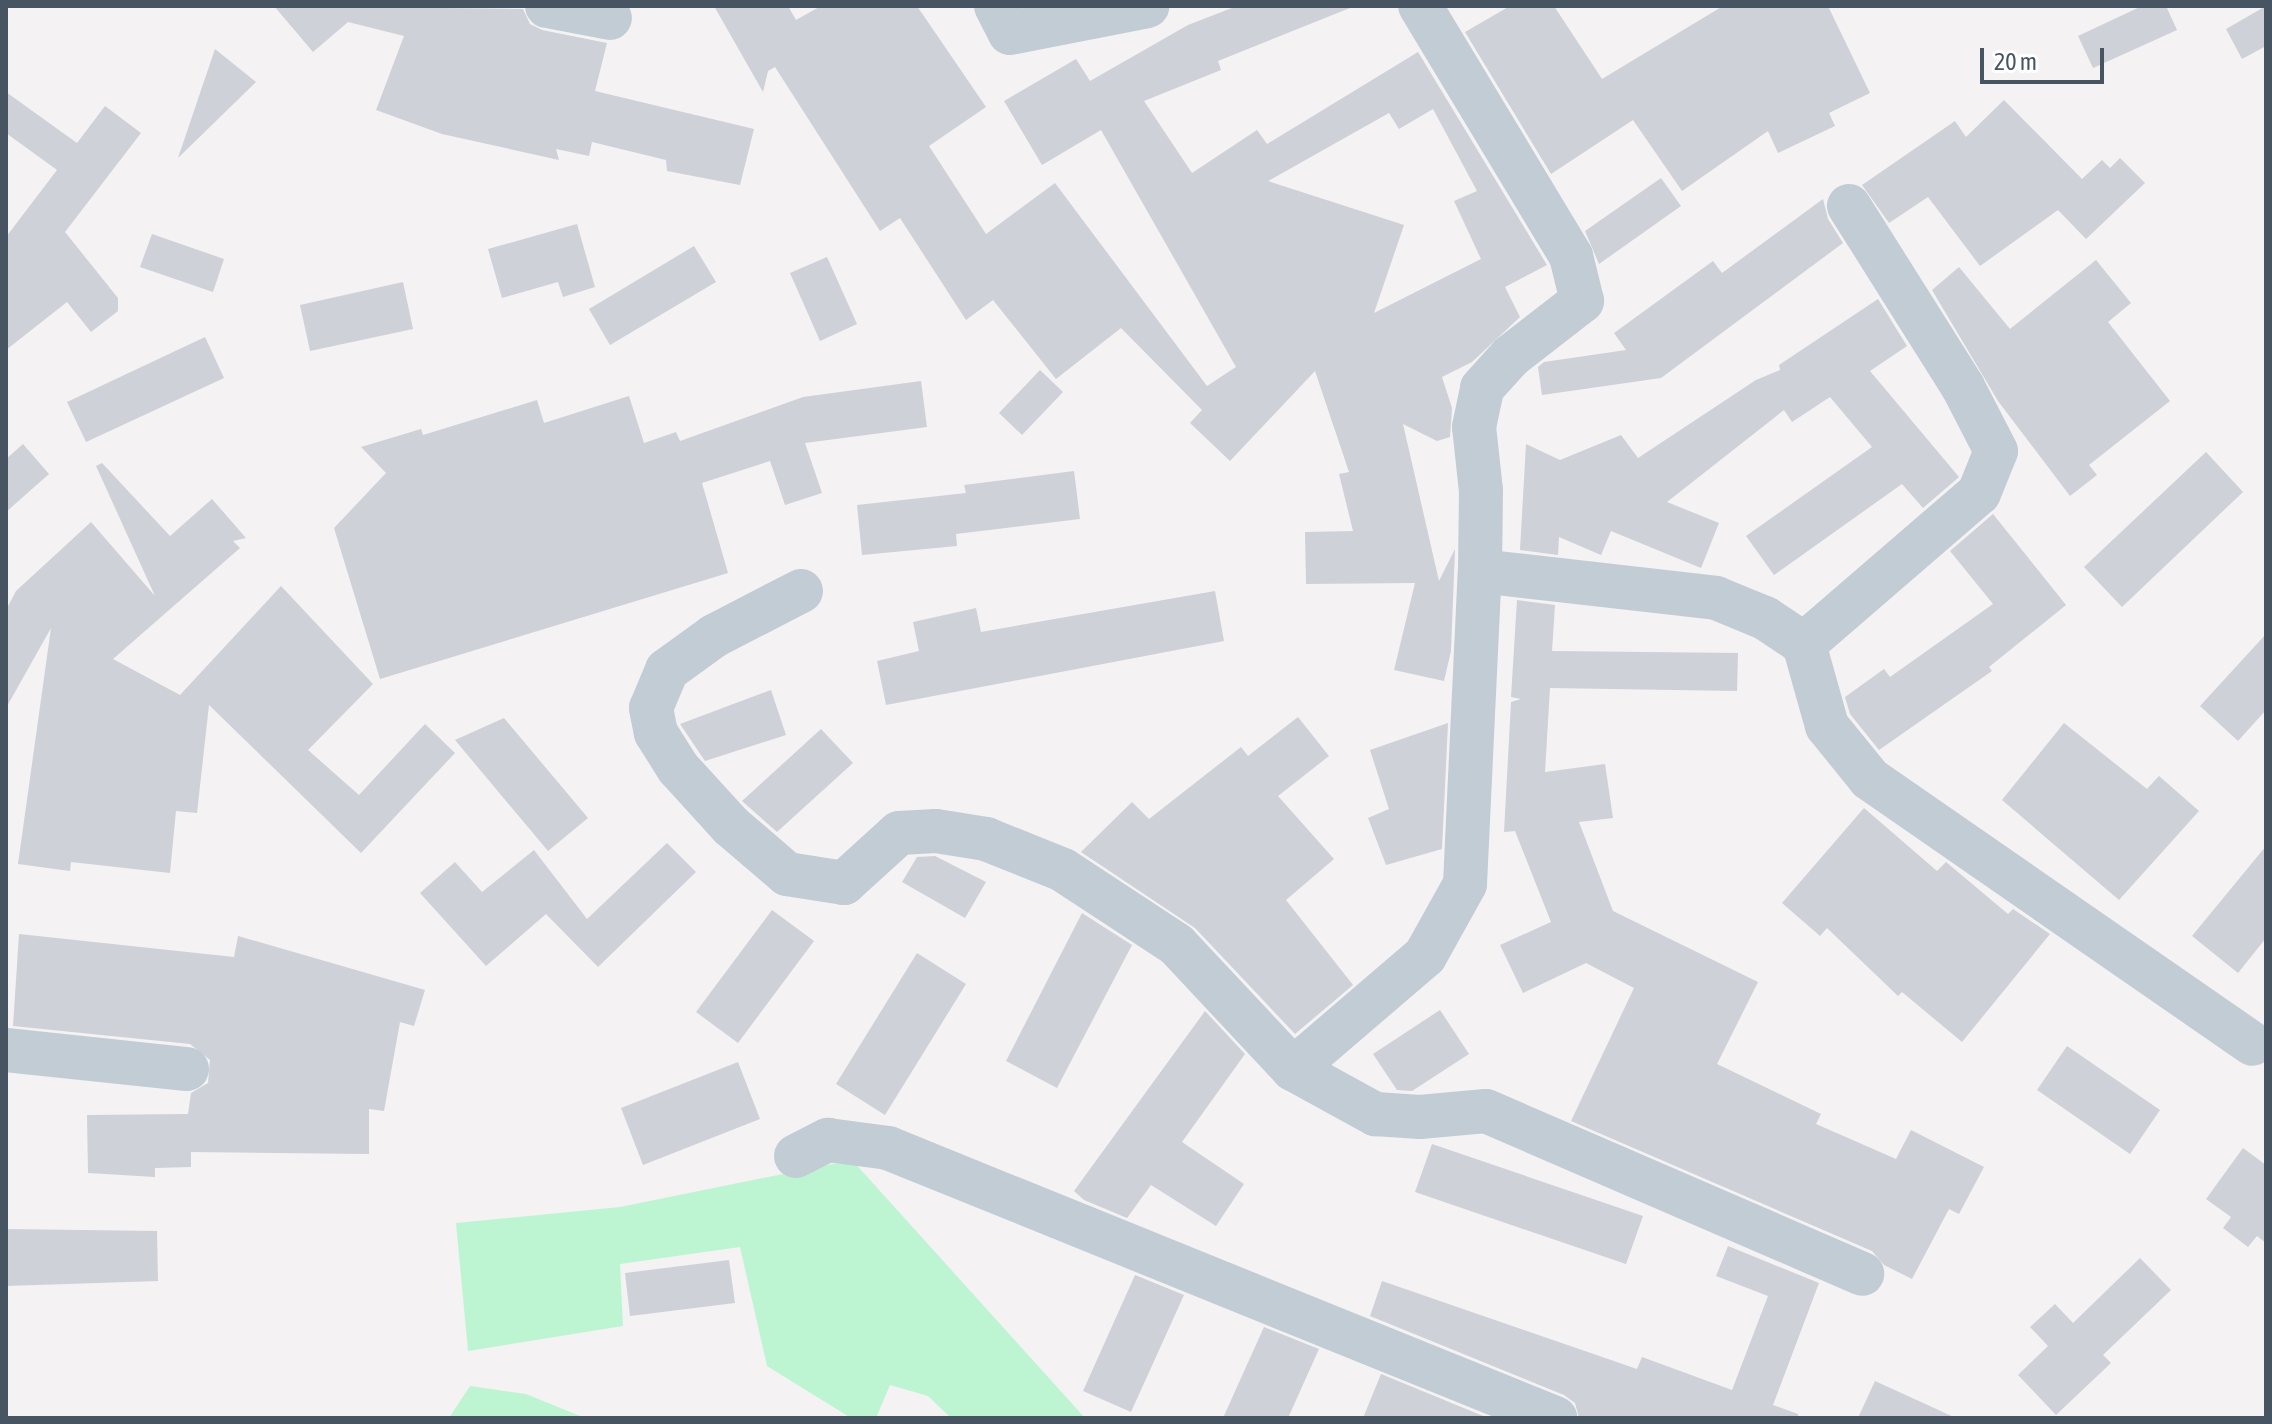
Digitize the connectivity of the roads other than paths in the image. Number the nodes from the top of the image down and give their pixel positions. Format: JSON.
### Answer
{"nodes":[{"id":1,"x":547,"y":6,"type":"edge"},
{"id":2,"x":996,"y":6,"type":"edge"},
{"id":3,"x":1147,"y":6,"type":"edge"},
{"id":4,"x":1420,"y":6,"type":"edge"},
{"id":5,"x":610,"y":18,"type":"dead end"},
{"id":6,"x":1849,"y":206,"type":"dead end"},
{"id":7,"x":1480,"y":571,"type":"junction"},
{"id":8,"x":801,"y":591,"type":"dead end"},
{"id":9,"x":1804,"y":644,"type":"junction"},
{"id":10,"x":2252,"y":1044,"type":"dead end"},
{"id":11,"x":6,"y":1050,"type":"edge"},
{"id":12,"x":187,"y":1069,"type":"dead end"},
{"id":13,"x":1293,"y":1069,"type":"junction"},
{"id":14,"x":796,"y":1156,"type":"dead end"},
{"id":15,"x":1862,"y":1274,"type":"dead end"},
{"id":16,"x":1555,"y":1418,"type":"edge"}],
"edges":[{"from":1,"to":5,"type":"street"},
{"from":2,"to":3,"type":"street"},
{"from":4,"to":7,"type":"street"},
{"from":6,"to":9,"type":"street"},
{"from":7,"to":9,"type":"street"},
{"from":7,"to":13,"type":"street"},
{"from":8,"to":13,"type":"street"},
{"from":9,"to":10,"type":"street"},
{"from":11,"to":12,"type":"street"},
{"from":13,"to":15,"type":"street"},
{"from":14,"to":16,"type":"street"}]}
